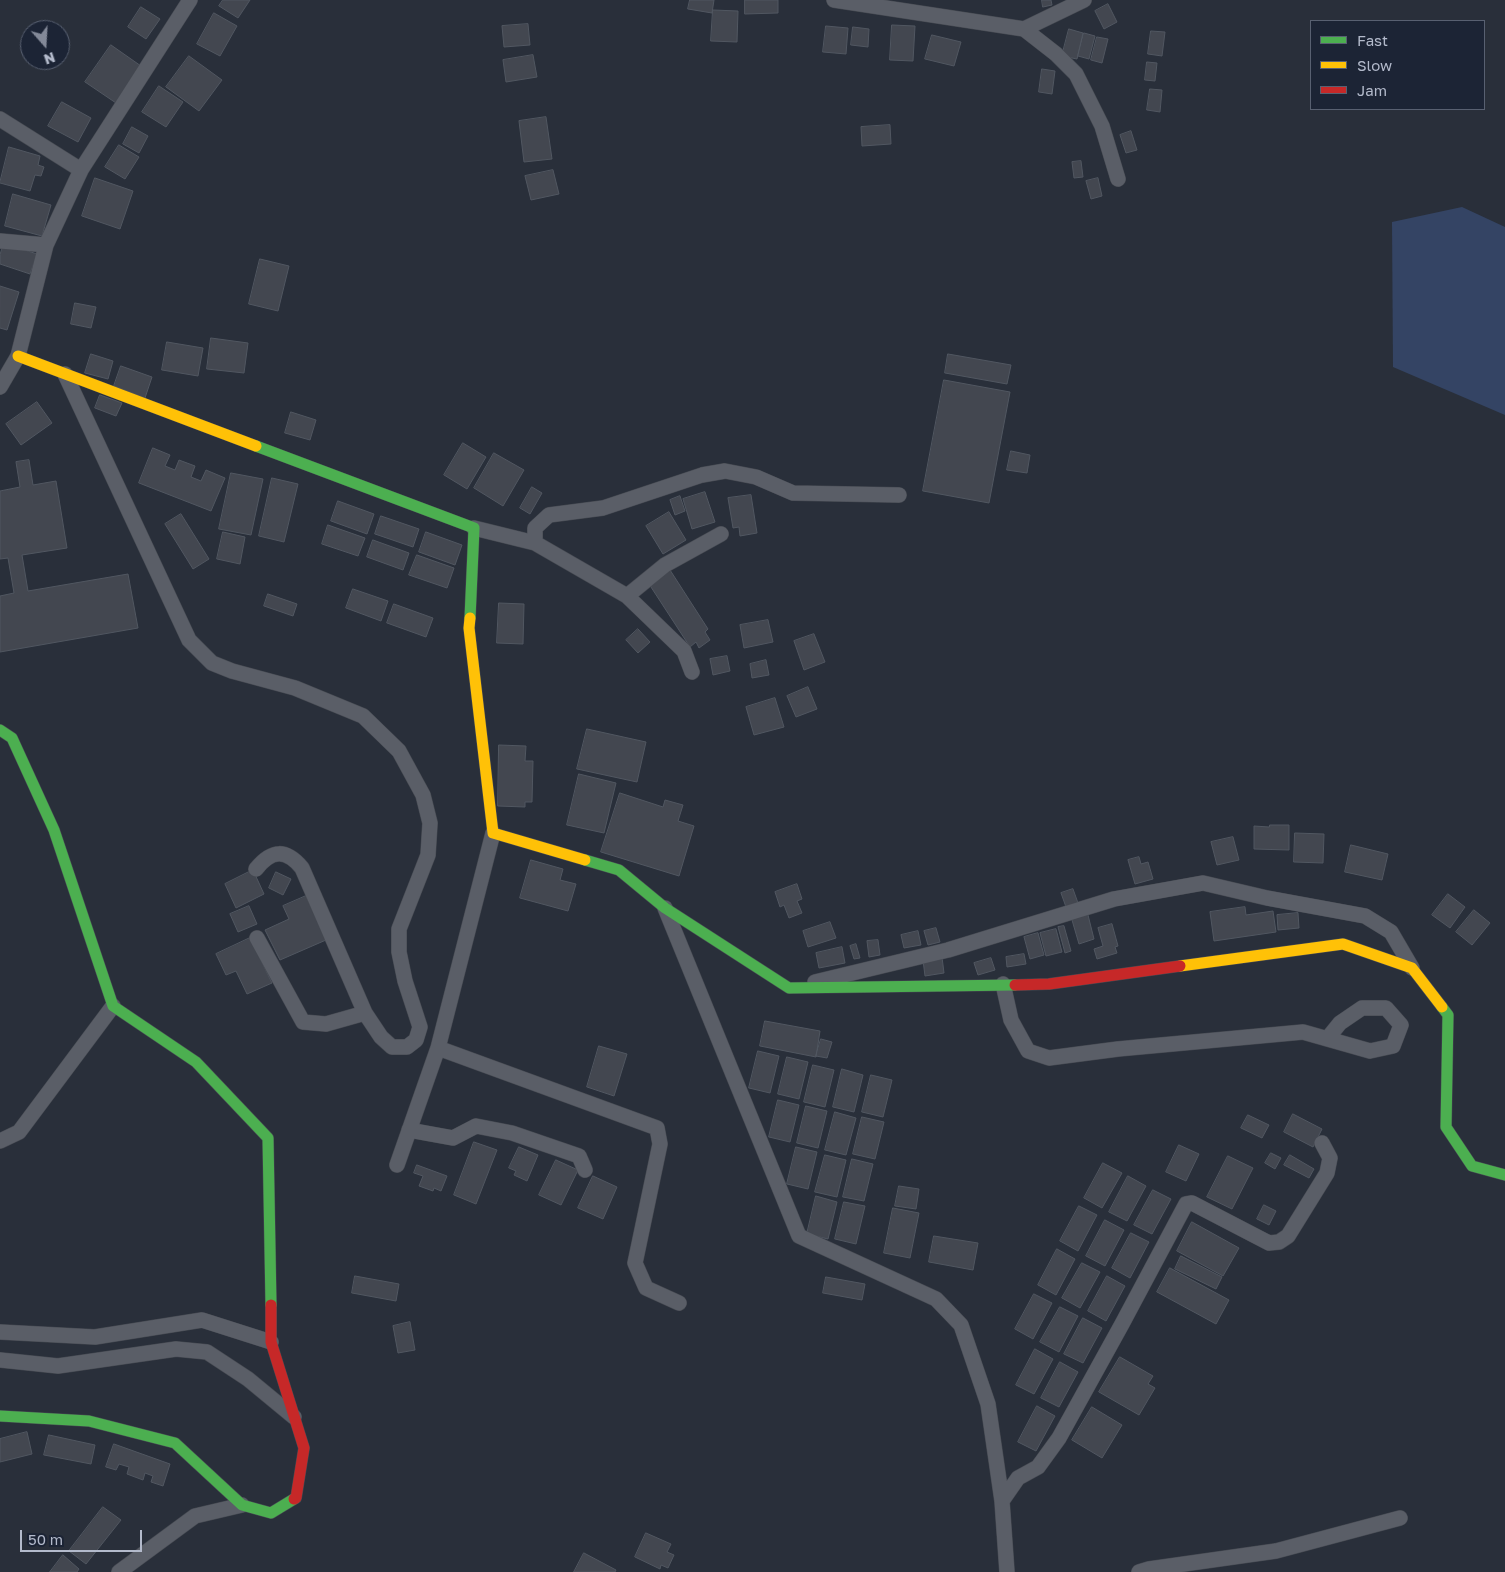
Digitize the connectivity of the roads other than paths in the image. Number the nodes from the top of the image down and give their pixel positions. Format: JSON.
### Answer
{"nodes":[{"id":1,"x":190,"y":0,"type":"edge"},
{"id":2,"x":834,"y":0,"type":"edge"},
{"id":3,"x":1084,"y":0,"type":"edge"},
{"id":4,"x":1024,"y":29,"type":"junction"},
{"id":5,"x":0,"y":119,"type":"edge"},
{"id":6,"x":80,"y":170,"type":"junction"},
{"id":7,"x":1118,"y":179,"type":"dead end"},
{"id":8,"x":0,"y":241,"type":"edge"},
{"id":9,"x":46,"y":245,"type":"junction"},
{"id":10,"x":18,"y":356,"type":"junction"},
{"id":11,"x":65,"y":374,"type":"junction"},
{"id":12,"x":0,"y":387,"type":"edge"},
{"id":13,"x":899,"y":495,"type":"dead end"},
{"id":14,"x":474,"y":528,"type":"junction"},
{"id":15,"x":721,"y":534,"type":"dead end"},
{"id":16,"x":536,"y":543,"type":"junction"},
{"id":17,"x":627,"y":596,"type":"junction"},
{"id":18,"x":692,"y":672,"type":"dead end"},
{"id":19,"x":0,"y":730,"type":"edge"},
{"id":20,"x":493,"y":833,"type":"junction"},
{"id":21,"x":256,"y":869,"type":"dead end"},
{"id":22,"x":665,"y":908,"type":"junction"},
{"id":23,"x":257,"y":938,"type":"dead end"},
{"id":24,"x":1412,"y":968,"type":"junction"},
{"id":25,"x":1003,"y":984,"type":"junction"},
{"id":26,"x":790,"y":988,"type":"junction"},
{"id":27,"x":113,"y":1006,"type":"junction"},
{"id":28,"x":365,"y":1013,"type":"junction"},
{"id":29,"x":1327,"y":1039,"type":"dead end"},
{"id":30,"x":438,"y":1048,"type":"junction"},
{"id":31,"x":409,"y":1130,"type":"junction"},
{"id":32,"x":0,"y":1141,"type":"edge"},
{"id":33,"x":1322,"y":1143,"type":"dead end"},
{"id":34,"x":397,"y":1165,"type":"dead end"},
{"id":35,"x":585,"y":1170,"type":"dead end"},
{"id":36,"x":1505,"y":1175,"type":"edge"},
{"id":37,"x":679,"y":1303,"type":"dead end"},
{"id":38,"x":0,"y":1332,"type":"edge"},
{"id":39,"x":271,"y":1342,"type":"junction"},
{"id":40,"x":0,"y":1360,"type":"edge"},
{"id":41,"x":0,"y":1416,"type":"edge"},
{"id":42,"x":294,"y":1417,"type":"junction"},
{"id":43,"x":1002,"y":1501,"type":"junction"},
{"id":44,"x":242,"y":1505,"type":"junction"},
{"id":45,"x":1400,"y":1518,"type":"dead end"},
{"id":46,"x":119,"y":1572,"type":"edge"},
{"id":47,"x":1007,"y":1572,"type":"edge"},
{"id":48,"x":1139,"y":1572,"type":"edge"}],
"edges":[{"from":1,"to":6,"type":"street"},
{"from":2,"to":4,"type":"street"},
{"from":3,"to":4,"type":"street"},
{"from":4,"to":7,"type":"street"},
{"from":5,"to":6,"type":"street"},
{"from":6,"to":9,"type":"street"},
{"from":8,"to":9,"type":"street"},
{"from":9,"to":10,"type":"street"},
{"from":10,"to":11,"type":"street"},
{"from":10,"to":12,"type":"street"},
{"from":11,"to":14,"type":"street"},
{"from":11,"to":28,"type":"street"},
{"from":13,"to":16,"type":"street"},
{"from":14,"to":16,"type":"street"},
{"from":14,"to":20,"type":"street"},
{"from":15,"to":17,"type":"street"},
{"from":16,"to":17,"type":"street"},
{"from":17,"to":18,"type":"street"},
{"from":19,"to":27,"type":"street"},
{"from":20,"to":22,"type":"street"},
{"from":20,"to":30,"type":"street"},
{"from":21,"to":28,"type":"street"},
{"from":22,"to":26,"type":"street"},
{"from":22,"to":43,"type":"street"},
{"from":23,"to":28,"type":"street"},
{"from":24,"to":25,"type":"street"},
{"from":24,"to":26,"type":"street"},
{"from":24,"to":36,"type":"street"},
{"from":25,"to":26,"type":"street"},
{"from":25,"to":29,"type":"street"},
{"from":27,"to":32,"type":"street"},
{"from":27,"to":39,"type":"street"},
{"from":30,"to":31,"type":"street"},
{"from":30,"to":37,"type":"street"},
{"from":31,"to":34,"type":"street"},
{"from":31,"to":35,"type":"street"},
{"from":33,"to":43,"type":"street"},
{"from":38,"to":39,"type":"street"},
{"from":39,"to":42,"type":"street"},
{"from":40,"to":42,"type":"street"},
{"from":41,"to":44,"type":"street"},
{"from":42,"to":44,"type":"street"},
{"from":43,"to":47,"type":"street"},
{"from":44,"to":46,"type":"street"},
{"from":45,"to":48,"type":"street"}]}
